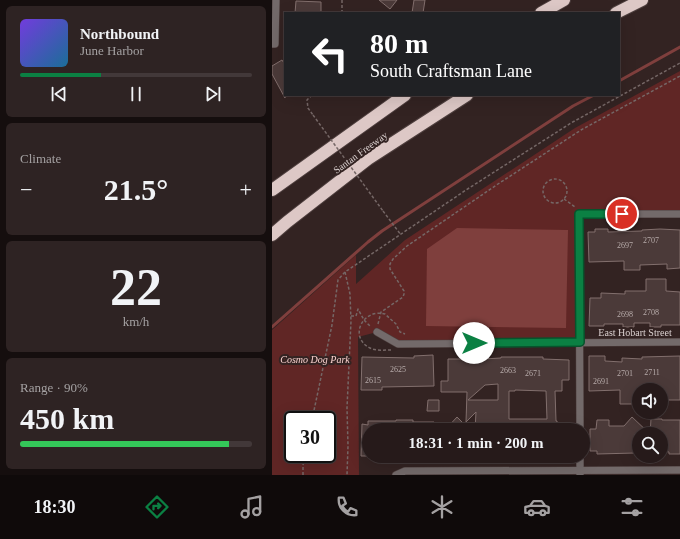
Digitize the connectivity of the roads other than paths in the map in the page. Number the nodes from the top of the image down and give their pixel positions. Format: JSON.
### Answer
{"nodes":[{"id":1,"x":276,"y":0,"type":"edge"},
{"id":2,"x":564,"y":0,"type":"edge"},
{"id":3,"x":642,"y":0,"type":"edge"},
{"id":4,"x":543,"y":12,"type":"edge"},
{"id":5,"x":618,"y":12,"type":"edge"},
{"id":6,"x":274,"y":44,"type":"edge"},
{"id":7,"x":404,"y":96,"type":"edge"},
{"id":8,"x":464,"y":96,"type":"edge"},
{"id":9,"x":272,"y":190,"type":"edge"},
{"id":10,"x":680,"y":214,"type":"edge"},
{"id":11,"x":272,"y":235,"type":"edge"},
{"id":12,"x":377,"y":332,"type":"road end"},
{"id":13,"x":580,"y":342,"type":"junction"},
{"id":14,"x":680,"y":342,"type":"edge"},
{"id":15,"x":580,"y":423,"type":"edge"},
{"id":16,"x":680,"y":470,"type":"edge"},
{"id":17,"x":580,"y":472,"type":"edge"},
{"id":18,"x":396,"y":475,"type":"edge"}],
"edges":[{"from":1,"to":6,"type":"street"},
{"from":2,"to":4,"type":"highway"},
{"from":3,"to":5,"type":"highway"},
{"from":7,"to":9,"type":"highway","name":"Santan Freeway"},
{"from":8,"to":11,"type":"highway","name":"Santan Freeway"},
{"from":10,"to":13,"type":"street"},
{"from":12,"to":13,"type":"street","name":"East Hobart Street"},
{"from":13,"to":14,"type":"street","name":"East Hobart Street"},
{"from":13,"to":15,"type":"street"},
{"from":16,"to":17,"type":"street"},
{"from":17,"to":18,"type":"street"}]}
